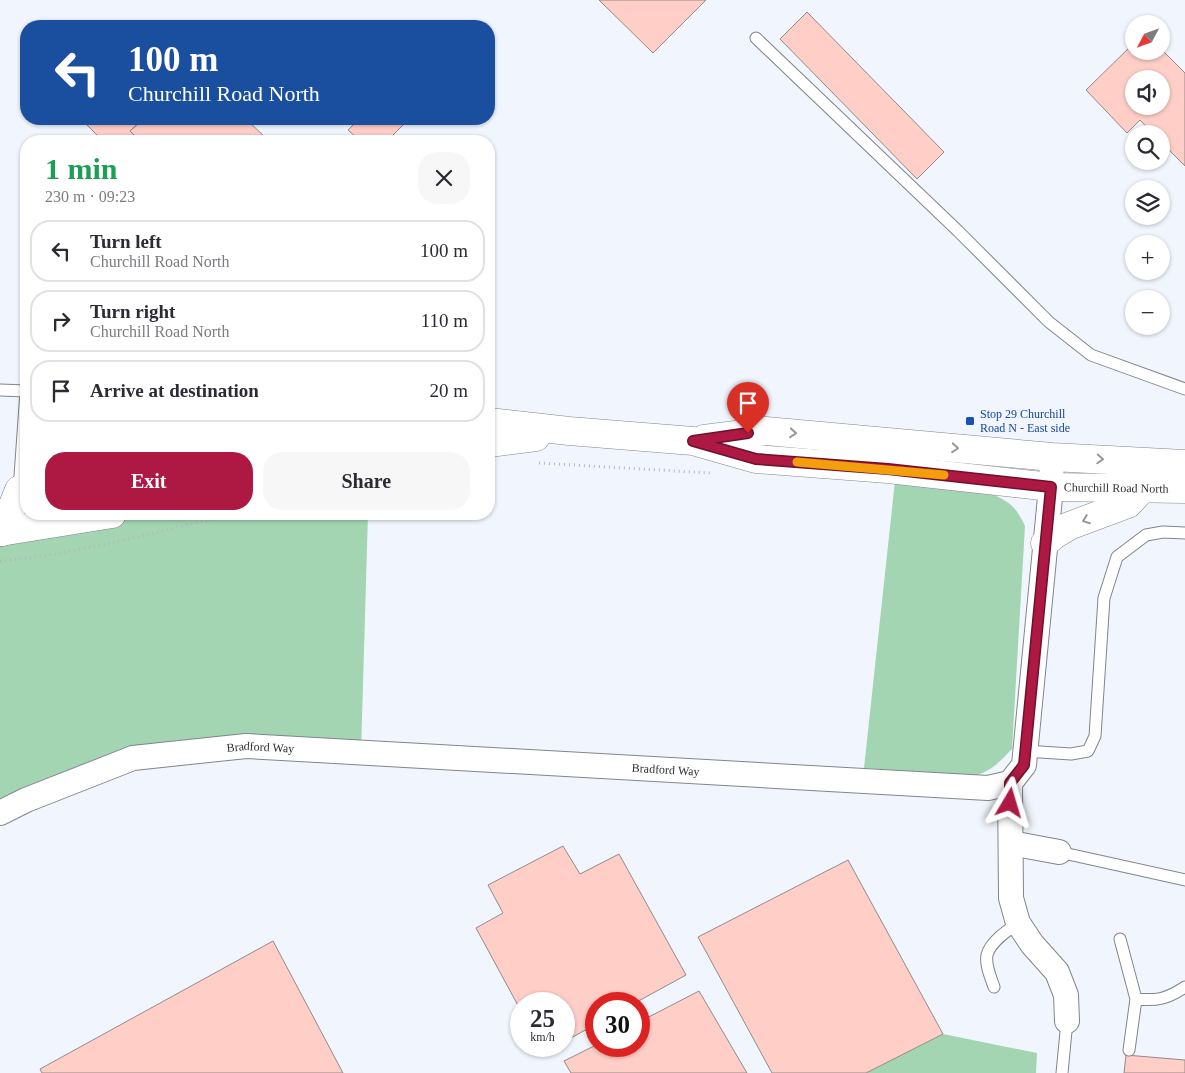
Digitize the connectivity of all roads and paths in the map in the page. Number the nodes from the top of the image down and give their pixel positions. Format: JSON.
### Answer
{"nodes":[{"id":1,"x":756,"y":38,"type":"dead end"},
{"id":2,"x":1185,"y":389,"type":"edge"},
{"id":3,"x":0,"y":390,"type":"edge"},
{"id":4,"x":20,"y":391,"type":"edge"},
{"id":5,"x":495,"y":423,"type":"edge"},
{"id":6,"x":569,"y":431,"type":"junction"},
{"id":7,"x":693,"y":441,"type":"junction"},
{"id":8,"x":495,"y":442,"type":"edge"},
{"id":9,"x":20,"y":446,"type":"edge"},
{"id":10,"x":1052,"y":457,"type":"junction"},
{"id":11,"x":1185,"y":464,"type":"edge"},
{"id":12,"x":1051,"y":487,"type":"junction"},
{"id":13,"x":1143,"y":488,"type":"junction"},
{"id":14,"x":1185,"y":489,"type":"edge"},
{"id":15,"x":15,"y":491,"type":"edge"},
{"id":16,"x":75,"y":520,"type":"edge"},
{"id":17,"x":1,"y":532,"type":"edge"},
{"id":18,"x":1185,"y":533,"type":"edge"},
{"id":19,"x":1045,"y":543,"type":"junction"},
{"id":20,"x":1025,"y":751,"type":"junction"},
{"id":21,"x":1010,"y":783,"type":"junction"},
{"id":22,"x":0,"y":813,"type":"edge"},
{"id":23,"x":1010,"y":843,"type":"junction"},
{"id":24,"x":1059,"y":852,"type":"joint"},
{"id":25,"x":1185,"y":880,"type":"edge"},
{"id":26,"x":1018,"y":923,"type":"junction"},
{"id":27,"x":1120,"y":939,"type":"dead end"},
{"id":28,"x":994,"y":986,"type":"dead end"},
{"id":29,"x":1185,"y":987,"type":"edge"},
{"id":30,"x":1136,"y":998,"type":"junction"},
{"id":31,"x":1066,"y":1021,"type":"joint"},
{"id":32,"x":1129,"y":1050,"type":"dead end"},
{"id":33,"x":1062,"y":1073,"type":"edge"}],
"edges":[{"from":1,"to":2,"type":"lane"},
{"from":3,"to":4,"type":"lane"},
{"from":5,"to":6,"type":"street","name":"Churchill Road North"},
{"from":6,"to":7,"type":"street","name":"Churchill Road North"},
{"from":6,"to":8,"type":"street","name":"Churchill Road North"},
{"from":7,"to":10,"type":"street","name":"Churchill Road North","one_way":true},
{"from":7,"to":12,"type":"street","name":"Churchill Road North"},
{"from":9,"to":15,"type":"lane"},
{"from":10,"to":11,"type":"street","name":"Churchill Road North","one_way":true},
{"from":10,"to":12,"type":"street"},
{"from":12,"to":13,"type":"street","name":"Churchill Road North"},
{"from":12,"to":19,"type":"street"},
{"from":13,"to":14,"type":"street","name":"Churchill Road North"},
{"from":13,"to":19,"type":"street","one_way":true},
{"from":15,"to":17,"type":"street"},
{"from":16,"to":17,"type":"street"},
{"from":18,"to":20,"type":"lane"},
{"from":19,"to":20,"type":"street"},
{"from":20,"to":21,"type":"street"},
{"from":21,"to":22,"type":"street","name":"Bradford Way"},
{"from":21,"to":23,"type":"street"},
{"from":23,"to":24,"type":"street"},
{"from":23,"to":26,"type":"street"},
{"from":24,"to":25,"type":"lane"},
{"from":26,"to":28,"type":"lane"},
{"from":26,"to":31,"type":"street"},
{"from":27,"to":30,"type":"lane"},
{"from":29,"to":30,"type":"lane"},
{"from":30,"to":32,"type":"lane"},
{"from":31,"to":33,"type":"lane"}]}
